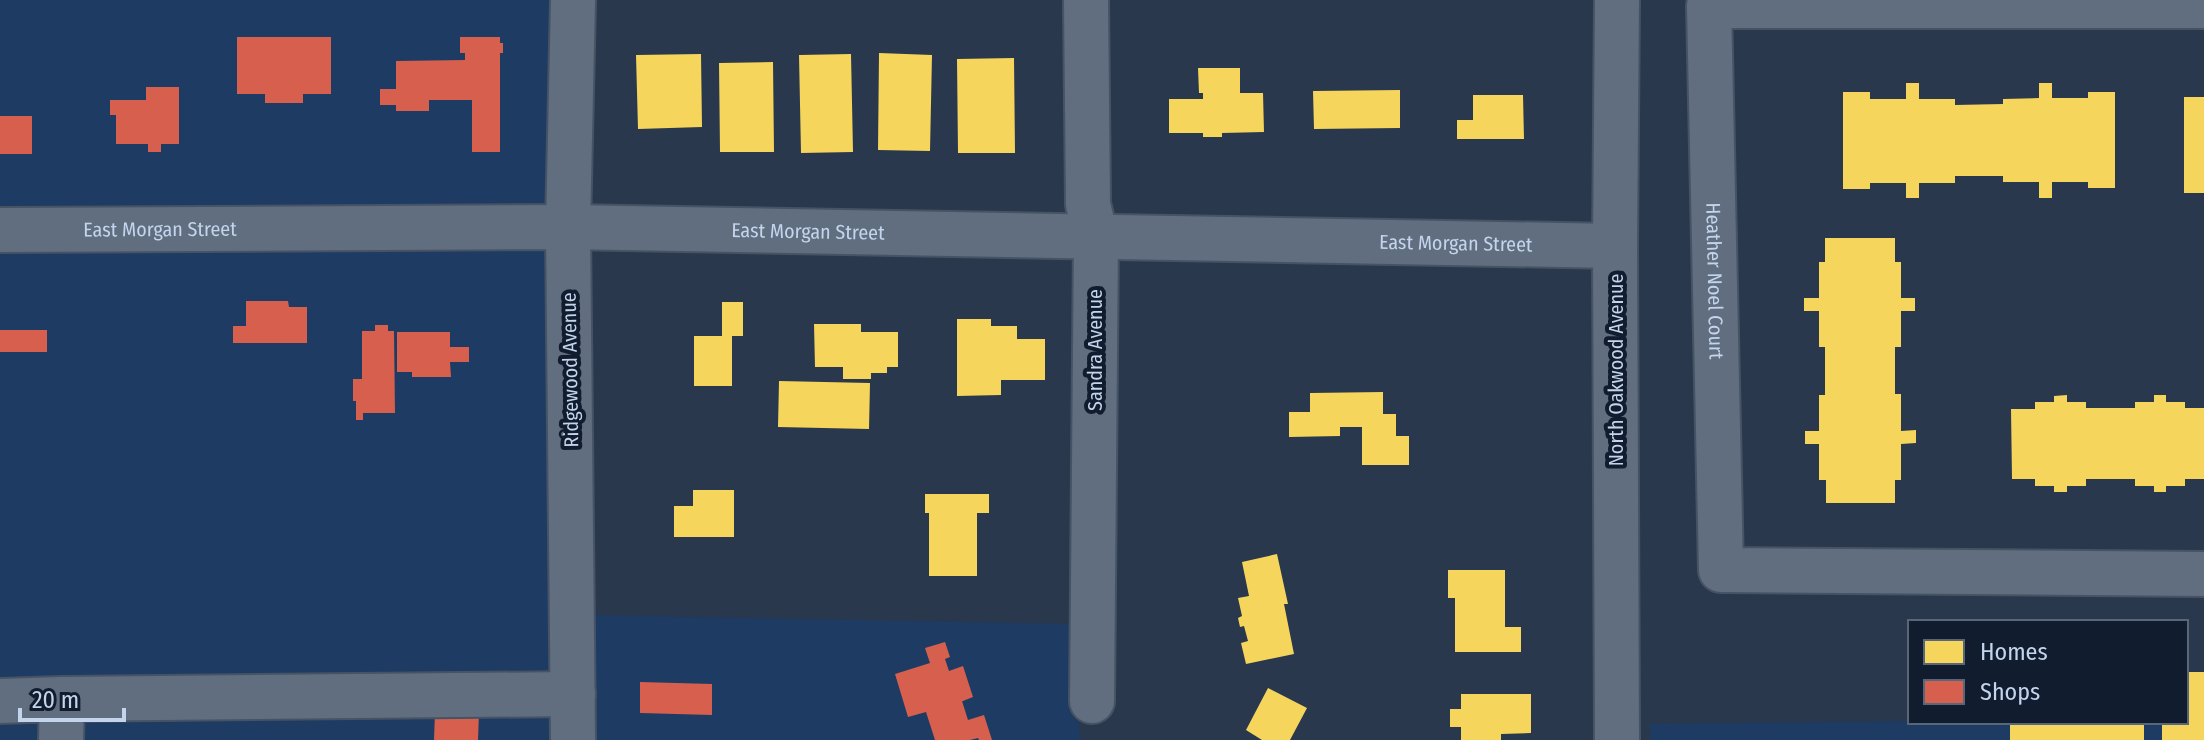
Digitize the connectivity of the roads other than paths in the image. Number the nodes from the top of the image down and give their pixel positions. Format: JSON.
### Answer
{"nodes":[{"id":1,"x":573,"y":0,"type":"edge"},
{"id":2,"x":1086,"y":0,"type":"edge"},
{"id":3,"x":1617,"y":0,"type":"edge"},
{"id":4,"x":2204,"y":6,"type":"edge"},
{"id":5,"x":568,"y":227,"type":"junction"},
{"id":6,"x":0,"y":230,"type":"edge"},
{"id":7,"x":1096,"y":238,"type":"junction"},
{"id":8,"x":1615,"y":246,"type":"junction"},
{"id":9,"x":2204,"y":574,"type":"edge"},
{"id":10,"x":573,"y":694,"type":"junction"},
{"id":11,"x":0,"y":701,"type":"edge"},
{"id":12,"x":1092,"y":701,"type":"dead end"},
{"id":13,"x":62,"y":720,"type":"edge"},
{"id":14,"x":573,"y":740,"type":"edge"},
{"id":15,"x":1617,"y":740,"type":"edge"}],
"edges":[{"from":1,"to":5,"type":"street","name":"Ridgewood Avenue"},
{"from":2,"to":7,"type":"street","name":"Sandra Avenue"},
{"from":3,"to":8,"type":"street","name":"North Oakwood Avenue"},
{"from":4,"to":9,"type":"street","name":"Heather Noel Court"},
{"from":5,"to":6,"type":"street","name":"East Morgan Street"},
{"from":5,"to":7,"type":"street","name":"East Morgan Street"},
{"from":5,"to":10,"type":"street","name":"Ridgewood Avenue"},
{"from":7,"to":8,"type":"street","name":"East Morgan Street"},
{"from":7,"to":12,"type":"street","name":"Sandra Avenue"},
{"from":8,"to":15,"type":"street","name":"North Oakwood Avenue"},
{"from":10,"to":13,"type":"street"},
{"from":10,"to":14,"type":"street","name":"Ridgewood Avenue"},
{"from":11,"to":13,"type":"street"}]}
